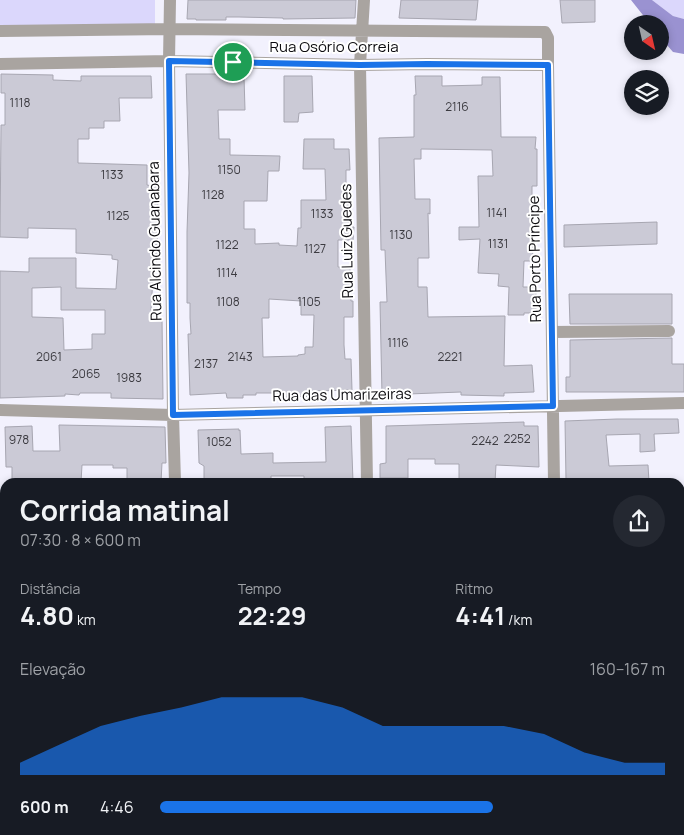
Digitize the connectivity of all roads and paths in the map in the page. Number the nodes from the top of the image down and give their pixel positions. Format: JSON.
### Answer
{"nodes":[{"id":1,"x":170,"y":0,"type":"edge"},
{"id":2,"x":364,"y":0,"type":"edge"},
{"id":3,"x":170,"y":29,"type":"junction"},
{"id":4,"x":0,"y":31,"type":"edge"},
{"id":5,"x":363,"y":31,"type":"junction"},
{"id":6,"x":547,"y":34,"type":"joint"},
{"id":7,"x":169,"y":61,"type":"junction"},
{"id":8,"x":0,"y":64,"type":"edge"},
{"id":9,"x":360,"y":65,"type":"junction"},
{"id":10,"x":548,"y":65,"type":"junction"},
{"id":11,"x":669,"y":331,"type":"dead end"},
{"id":12,"x":552,"y":332,"type":"junction"},
{"id":13,"x":684,"y":403,"type":"edge"},
{"id":14,"x":553,"y":406,"type":"junction"},
{"id":15,"x":0,"y":410,"type":"edge"},
{"id":16,"x":366,"y":411,"type":"junction"},
{"id":17,"x":173,"y":415,"type":"junction"},
{"id":18,"x":175,"y":478,"type":"edge"},
{"id":19,"x":367,"y":478,"type":"edge"},
{"id":20,"x":554,"y":478,"type":"edge"}],
"edges":[{"from":1,"to":3,"type":"street","name":"Rua Alcindo Guanabara"},
{"from":2,"to":5,"type":"street","name":"Rua Luiz Guedes"},
{"from":3,"to":4,"type":"street","name":"Rua Osório Correia"},
{"from":3,"to":5,"type":"street","name":"Rua Osório Correia"},
{"from":3,"to":7,"type":"street","name":"Rua Alcindo Guanabara"},
{"from":5,"to":6,"type":"street","name":"Rua Osório Correia"},
{"from":5,"to":9,"type":"street","name":"Rua Luiz Guedes"},
{"from":6,"to":10,"type":"street","name":"Rua Porto Príncipe"},
{"from":7,"to":8,"type":"street","name":"Rua Osório Correia"},
{"from":7,"to":9,"type":"street","name":"Rua Osório Correia"},
{"from":7,"to":17,"type":"street","name":"Rua Alcindo Guanabara"},
{"from":9,"to":10,"type":"street","name":"Rua Osório Correia"},
{"from":9,"to":16,"type":"street","name":"Rua Luiz Guedes"},
{"from":10,"to":12,"type":"street","name":"Rua Porto Príncipe"},
{"from":11,"to":12,"type":"street"},
{"from":12,"to":14,"type":"street","name":"Rua Porto Príncipe"},
{"from":13,"to":14,"type":"street","name":"Rua das Umarizeiras"},
{"from":14,"to":16,"type":"street","name":"Rua das Umarizeiras"},
{"from":14,"to":20,"type":"street","name":"Rua Porto Príncipe"},
{"from":15,"to":17,"type":"street","name":"Rua das Umarizeiras"},
{"from":16,"to":17,"type":"street","name":"Rua das Umarizeiras"},
{"from":16,"to":19,"type":"street","name":"Rua Luiz Guedes"},
{"from":17,"to":18,"type":"street","name":"Rua Alcindo Guanabara"}]}
